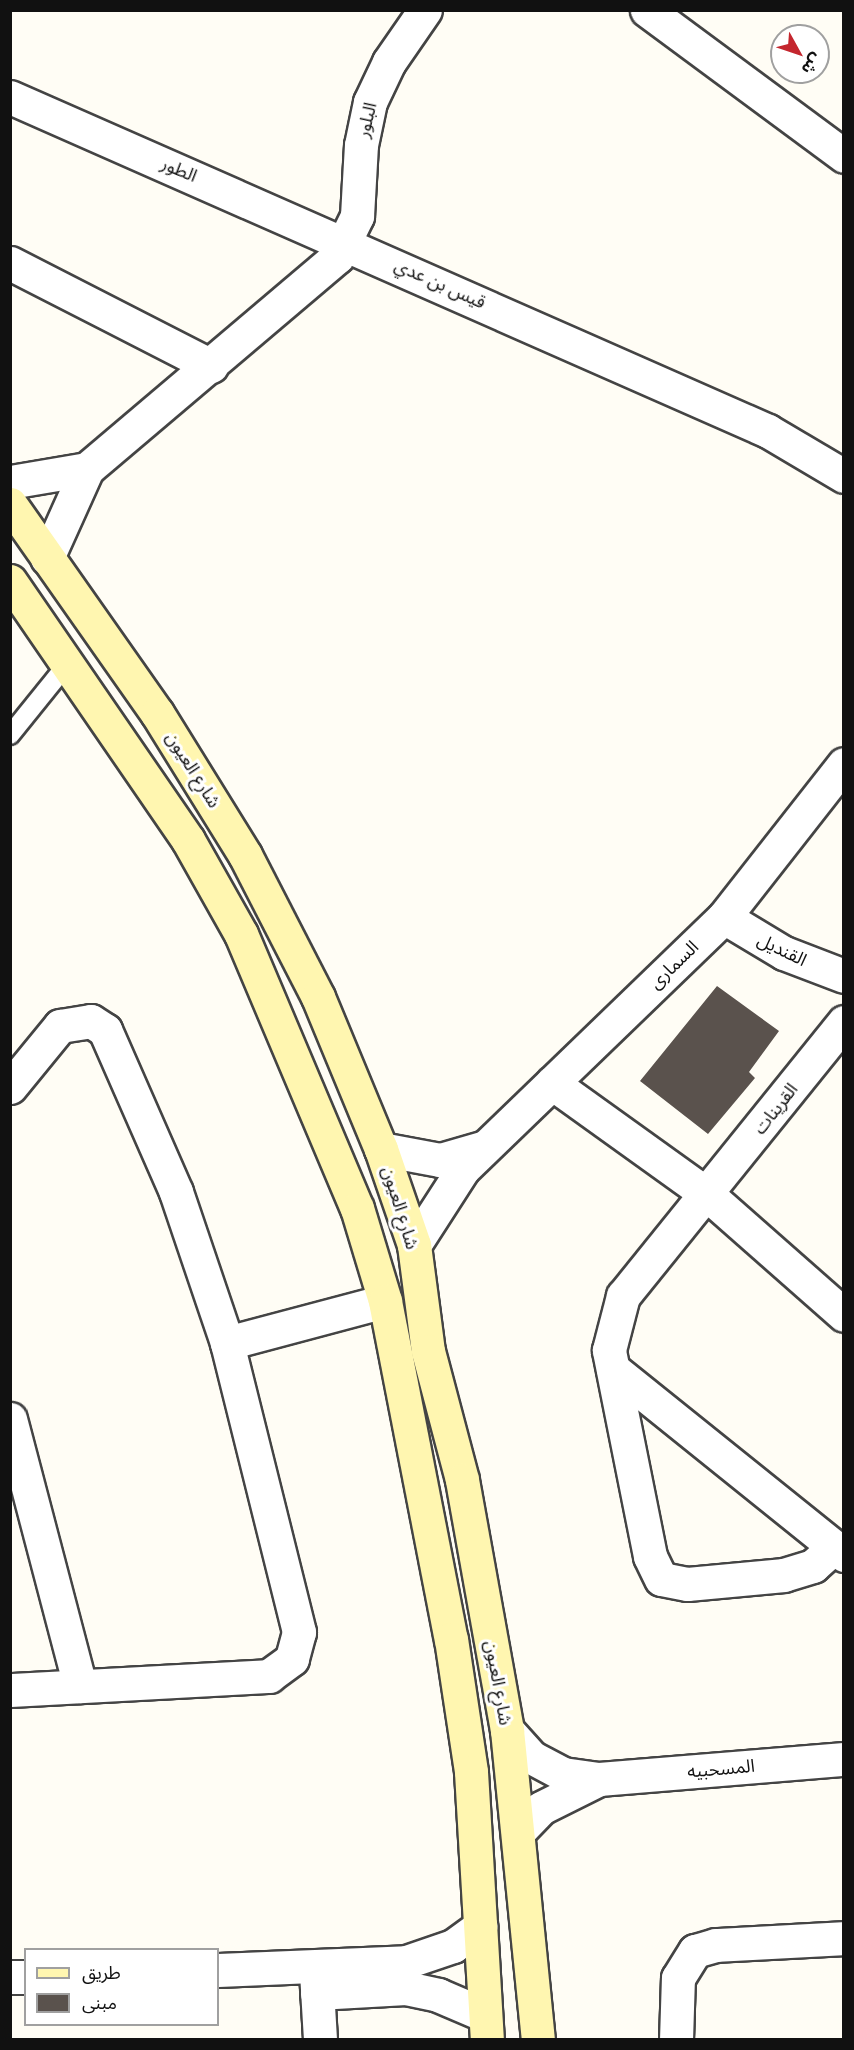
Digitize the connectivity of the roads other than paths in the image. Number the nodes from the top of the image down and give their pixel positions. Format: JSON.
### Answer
{"nodes":[{"id":1,"x":425,"y":10,"type":"edge"},
{"id":2,"x":658,"y":14,"type":"edge"},
{"id":3,"x":10,"y":97,"type":"edge"},
{"id":4,"x":843,"y":156,"type":"edge"},
{"id":5,"x":347,"y":243,"type":"junction"},
{"id":6,"x":10,"y":263,"type":"edge"},
{"id":7,"x":211,"y":366,"type":"junction"},
{"id":8,"x":87,"y":469,"type":"junction"},
{"id":9,"x":843,"y":476,"type":"edge"},
{"id":10,"x":10,"y":482,"type":"edge"},
{"id":11,"x":10,"y":504,"type":"edge"},
{"id":12,"x":47,"y":558,"type":"junction"},
{"id":13,"x":10,"y":581,"type":"edge"},
{"id":14,"x":68,"y":663,"type":"junction"},
{"id":15,"x":10,"y":735,"type":"edge"},
{"id":16,"x":843,"y":764,"type":"edge"},
{"id":17,"x":724,"y":916,"type":"junction"},
{"id":18,"x":843,"y":976,"type":"edge"},
{"id":19,"x":843,"y":1022,"type":"edge"},
{"id":20,"x":552,"y":1083,"type":"junction"},
{"id":21,"x":10,"y":1087,"type":"edge"},
{"id":22,"x":484,"y":1148,"type":"junction"},
{"id":23,"x":381,"y":1149,"type":"junction"},
{"id":24,"x":708,"y":1195,"type":"junction"},
{"id":25,"x":414,"y":1245,"type":"junction"},
{"id":26,"x":385,"y":1301,"type":"junction"},
{"id":27,"x":843,"y":1315,"type":"edge"},
{"id":28,"x":227,"y":1343,"type":"junction"},
{"id":29,"x":613,"y":1369,"type":"junction"},
{"id":30,"x":10,"y":1419,"type":"edge"},
{"id":31,"x":839,"y":1551,"type":"edge"},
{"id":32,"x":80,"y":1686,"type":"junction"},
{"id":33,"x":10,"y":1690,"type":"edge"},
{"id":34,"x":507,"y":1730,"type":"junction"},
{"id":35,"x":843,"y":1759,"type":"edge"},
{"id":36,"x":599,"y":1779,"type":"junction"},
{"id":37,"x":518,"y":1832,"type":"junction"},
{"id":38,"x":481,"y":1926,"type":"junction"},
{"id":39,"x":843,"y":1938,"type":"edge"},
{"id":40,"x":219,"y":1970,"type":"edge"},
{"id":41,"x":390,"y":1976,"type":"junction"},
{"id":42,"x":317,"y":1980,"type":"junction"},
{"id":43,"x":486,"y":2027,"type":"edge"},
{"id":44,"x":320,"y":2040,"type":"edge"},
{"id":45,"x":538,"y":2040,"type":"edge"},
{"id":46,"x":676,"y":2040,"type":"edge"}],
"edges":[{"from":1,"to":5,"type":"street","name":"البلور"},
{"from":2,"to":4,"type":"street"},
{"from":3,"to":5,"type":"street","name":"الطور"},
{"from":5,"to":7,"type":"street"},
{"from":5,"to":9,"type":"street","name":"قيس بن عدي"},
{"from":6,"to":7,"type":"street"},
{"from":7,"to":8,"type":"street"},
{"from":8,"to":10,"type":"street"},
{"from":8,"to":12,"type":"street"},
{"from":11,"to":12,"type":"street","name":"شارع العيون"},
{"from":12,"to":23,"type":"street","name":"شارع العيون"},
{"from":13,"to":14,"type":"street"},
{"from":14,"to":15,"type":"lane"},
{"from":14,"to":26,"type":"street"},
{"from":16,"to":17,"type":"street","name":"السمارى"},
{"from":17,"to":18,"type":"street","name":"القنديل"},
{"from":17,"to":20,"type":"street","name":"السمارى"},
{"from":19,"to":24,"type":"street","name":"القرينات"},
{"from":20,"to":22,"type":"street","name":"السمارى"},
{"from":20,"to":24,"type":"street"},
{"from":21,"to":28,"type":"street"},
{"from":22,"to":23,"type":"street"},
{"from":22,"to":25,"type":"street","name":"السمارى"},
{"from":23,"to":25,"type":"street","name":"شارع العيون"},
{"from":24,"to":27,"type":"street"},
{"from":24,"to":29,"type":"street","name":"القرينات"},
{"from":25,"to":34,"type":"street","name":"شارع العيون"},
{"from":26,"to":28,"type":"street"},
{"from":26,"to":38,"type":"street"},
{"from":28,"to":32,"type":"street"},
{"from":29,"to":31,"type":"street"},
{"from":29,"to":31,"type":"street","name":"القرينات"},
{"from":30,"to":32,"type":"street"},
{"from":32,"to":33,"type":"street"},
{"from":34,"to":36,"type":"street","name":"المسحبيه"},
{"from":34,"to":37,"type":"street","name":"شارع العيون"},
{"from":35,"to":36,"type":"street","name":"المسحبيه"},
{"from":36,"to":37,"type":"street","name":"المسحبيه"},
{"from":37,"to":45,"type":"street","name":"شارع العيون"},
{"from":38,"to":41,"type":"street"},
{"from":38,"to":43,"type":"street"},
{"from":39,"to":46,"type":"street"},
{"from":40,"to":42,"type":"street"},
{"from":41,"to":42,"type":"street"},
{"from":41,"to":43,"type":"street"},
{"from":42,"to":44,"type":"street"}]}
